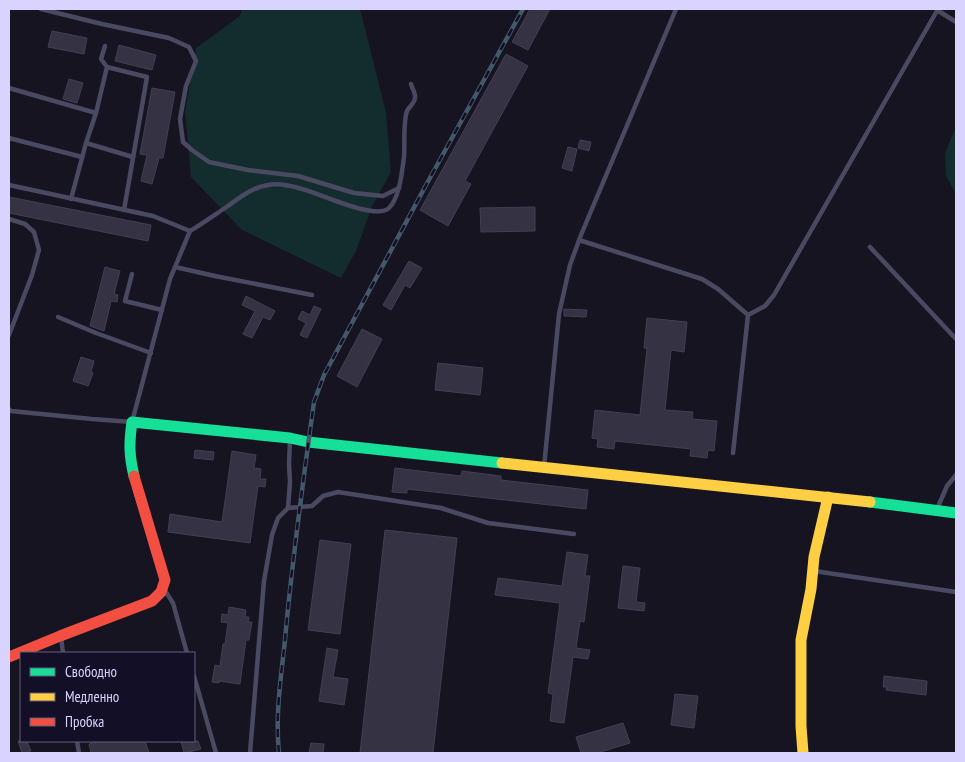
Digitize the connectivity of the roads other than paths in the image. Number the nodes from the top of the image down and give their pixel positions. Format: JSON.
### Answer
{"nodes":[{"id":1,"x":41,"y":9,"type":"edge"},
{"id":2,"x":676,"y":9,"type":"edge"},
{"id":3,"x":937,"y":9,"type":"edge"},
{"id":4,"x":956,"y":22,"type":"edge"},
{"id":5,"x":105,"y":46,"type":"dead end"},
{"id":6,"x":107,"y":67,"type":"junction"},
{"id":7,"x":411,"y":84,"type":"dead end"},
{"id":8,"x":9,"y":88,"type":"edge"},
{"id":9,"x":96,"y":113,"type":"junction"},
{"id":10,"x":9,"y":138,"type":"edge"},
{"id":11,"x":86,"y":143,"type":"junction"},
{"id":12,"x":82,"y":157,"type":"junction"},
{"id":13,"x":133,"y":157,"type":"junction"},
{"id":14,"x":9,"y":185,"type":"edge"},
{"id":15,"x":399,"y":188,"type":"junction"},
{"id":16,"x":71,"y":198,"type":"junction"},
{"id":17,"x":124,"y":210,"type":"junction"},
{"id":18,"x":9,"y":219,"type":"edge"},
{"id":19,"x":190,"y":231,"type":"junction"},
{"id":20,"x":579,"y":240,"type":"junction"},
{"id":21,"x":870,"y":247,"type":"dead end"},
{"id":22,"x":175,"y":267,"type":"junction"},
{"id":23,"x":132,"y":274,"type":"dead end"},
{"id":24,"x":312,"y":295,"type":"dead end"},
{"id":25,"x":162,"y":310,"type":"junction"},
{"id":26,"x":748,"y":315,"type":"junction"},
{"id":27,"x":58,"y":317,"type":"dead end"},
{"id":28,"x":9,"y":335,"type":"edge"},
{"id":29,"x":956,"y":339,"type":"edge"},
{"id":30,"x":151,"y":353,"type":"junction"},
{"id":31,"x":9,"y":409,"type":"edge"},
{"id":32,"x":132,"y":422,"type":"junction"},
{"id":33,"x":290,"y":438,"type":"junction"},
{"id":34,"x":733,"y":453,"type":"dead end"},
{"id":35,"x":544,"y":468,"type":"junction"},
{"id":36,"x":956,"y":475,"type":"edge"},
{"id":37,"x":828,"y":497,"type":"junction"},
{"id":38,"x":288,"y":508,"type":"junction"},
{"id":39,"x":937,"y":510,"type":"junction"},
{"id":40,"x":956,"y":513,"type":"edge"},
{"id":41,"x":574,"y":534,"type":"dead end"},
{"id":42,"x":812,"y":570,"type":"junction"},
{"id":43,"x":164,"y":589,"type":"junction"},
{"id":44,"x":956,"y":592,"type":"edge"},
{"id":45,"x":60,"y":636,"type":"junction"},
{"id":46,"x":21,"y":652,"type":"edge"},
{"id":47,"x":63,"y":652,"type":"edge"},
{"id":48,"x":187,"y":652,"type":"edge"},
{"id":49,"x":195,"y":680,"type":"edge"},
{"id":50,"x":216,"y":753,"type":"edge"},
{"id":51,"x":250,"y":753,"type":"edge"},
{"id":52,"x":803,"y":753,"type":"edge"}],
"edges":[{"from":1,"to":15,"type":"lane"},
{"from":2,"to":20,"type":"lane"},
{"from":3,"to":4,"type":"lane"},
{"from":3,"to":26,"type":"lane"},
{"from":5,"to":6,"type":"lane"},
{"from":6,"to":9,"type":"lane"},
{"from":6,"to":13,"type":"lane"},
{"from":7,"to":15,"type":"lane"},
{"from":8,"to":9,"type":"lane"},
{"from":9,"to":11,"type":"lane"},
{"from":10,"to":12,"type":"lane"},
{"from":11,"to":12,"type":"lane"},
{"from":11,"to":13,"type":"lane"},
{"from":12,"to":16,"type":"lane"},
{"from":13,"to":17,"type":"lane"},
{"from":14,"to":16,"type":"lane"},
{"from":15,"to":19,"type":"lane"},
{"from":16,"to":17,"type":"lane"},
{"from":17,"to":19,"type":"lane"},
{"from":18,"to":28,"type":"lane"},
{"from":19,"to":22,"type":"lane"},
{"from":20,"to":26,"type":"lane"},
{"from":20,"to":35,"type":"lane"},
{"from":21,"to":29,"type":"lane"},
{"from":22,"to":24,"type":"lane"},
{"from":22,"to":25,"type":"lane"},
{"from":23,"to":25,"type":"lane"},
{"from":25,"to":30,"type":"lane"},
{"from":26,"to":34,"type":"lane"},
{"from":27,"to":30,"type":"lane"},
{"from":30,"to":32,"type":"lane"},
{"from":31,"to":32,"type":"lane"},
{"from":32,"to":33,"type":"street"},
{"from":32,"to":43,"type":"street"},
{"from":33,"to":35,"type":"street"},
{"from":33,"to":38,"type":"lane"},
{"from":35,"to":37,"type":"street"},
{"from":36,"to":39,"type":"lane"},
{"from":37,"to":39,"type":"street"},
{"from":37,"to":42,"type":"street"},
{"from":38,"to":41,"type":"lane"},
{"from":38,"to":51,"type":"lane"},
{"from":39,"to":40,"type":"street"},
{"from":42,"to":44,"type":"lane"},
{"from":42,"to":52,"type":"street"},
{"from":43,"to":45,"type":"street"},
{"from":43,"to":48,"type":"lane"},
{"from":45,"to":46,"type":"street"},
{"from":45,"to":47,"type":"lane"},
{"from":49,"to":50,"type":"lane"}]}
